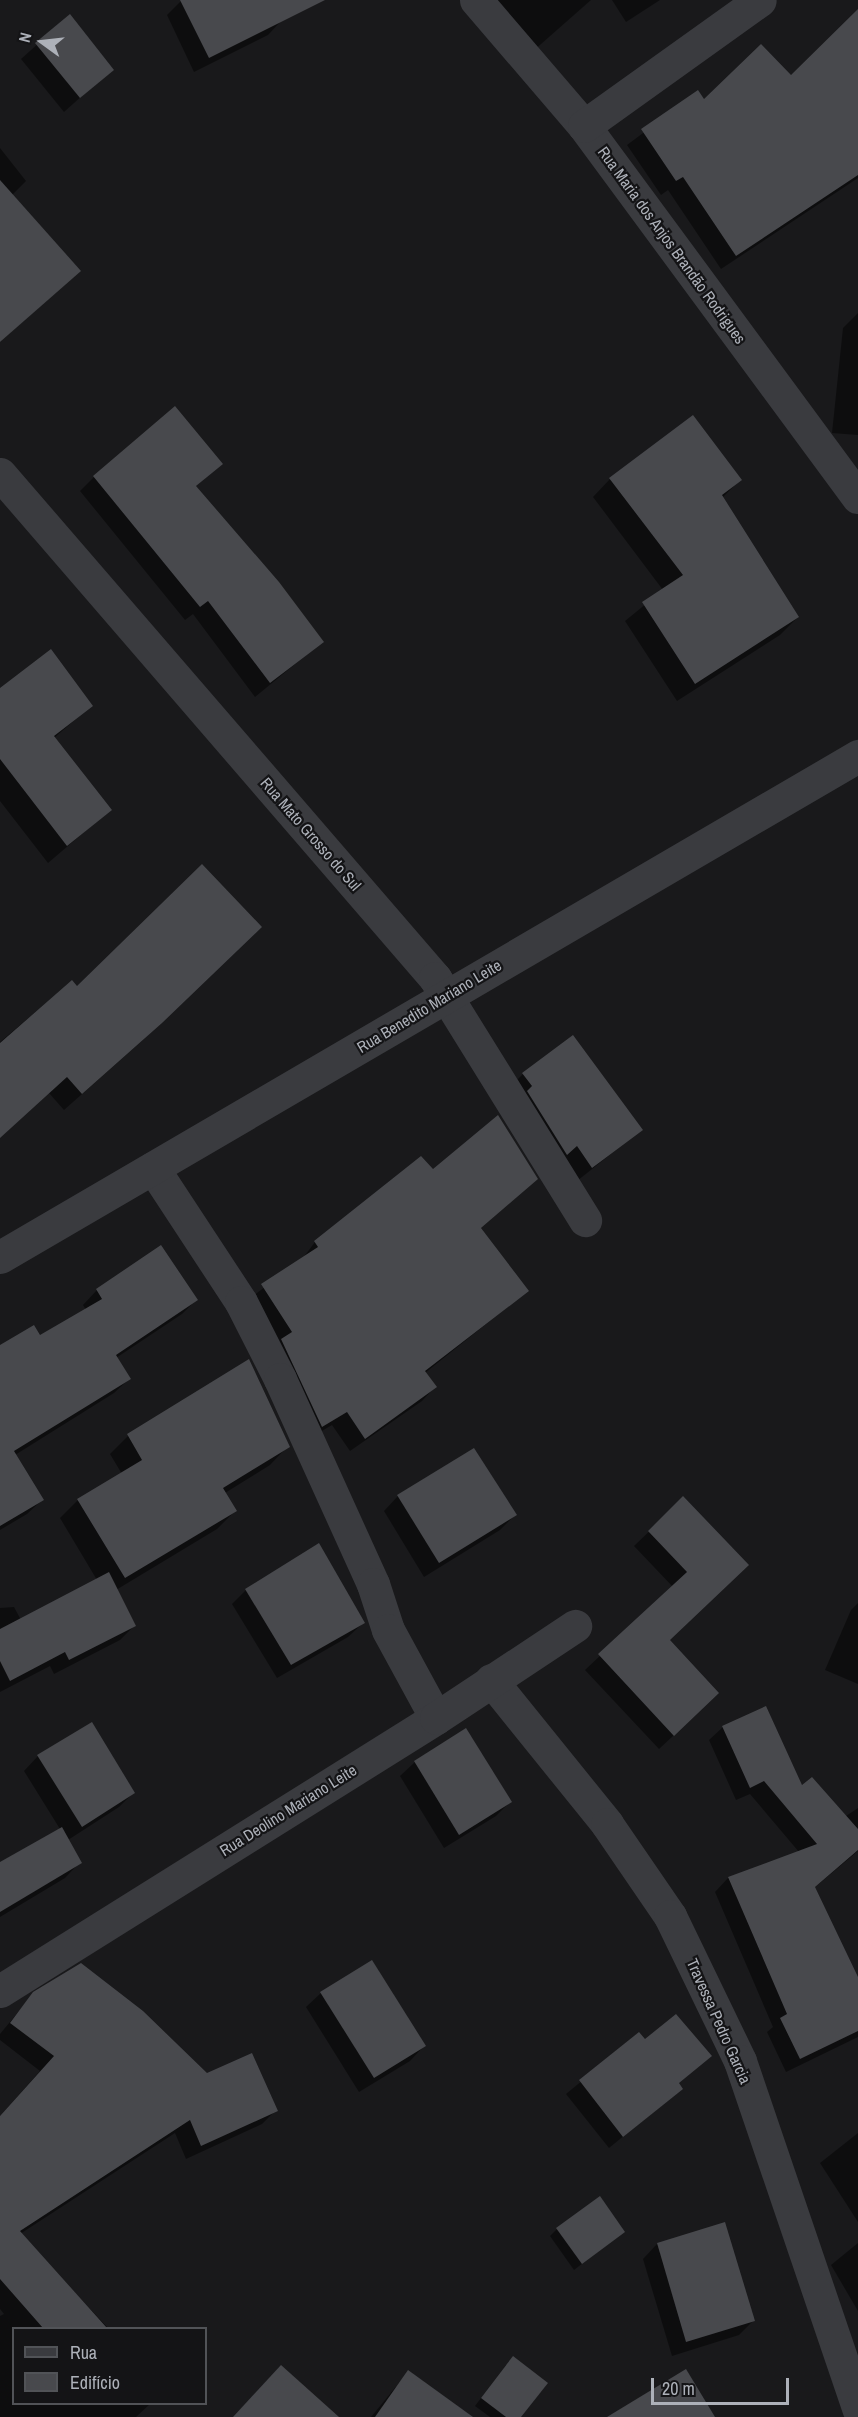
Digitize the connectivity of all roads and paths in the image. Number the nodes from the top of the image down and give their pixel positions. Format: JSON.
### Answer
{"nodes":[{"id":1,"x":476,"y":0,"type":"edge"},
{"id":2,"x":760,"y":0,"type":"edge"},
{"id":3,"x":584,"y":126,"type":"junction"},
{"id":4,"x":0,"y":474,"type":"edge"},
{"id":5,"x":858,"y":497,"type":"edge"},
{"id":6,"x":858,"y":756,"type":"edge"},
{"id":7,"x":448,"y":994,"type":"junction"},
{"id":8,"x":153,"y":1168,"type":"junction"},
{"id":9,"x":585,"y":1220,"type":"dead end"},
{"id":10,"x":0,"y":1257,"type":"edge"},
{"id":11,"x":574,"y":1626,"type":"dead end"},
{"id":12,"x":491,"y":1680,"type":"junction"},
{"id":13,"x":436,"y":1718,"type":"junction"},
{"id":14,"x":0,"y":1991,"type":"edge"},
{"id":15,"x":858,"y":2408,"type":"edge"}],
"edges":[{"from":1,"to":3,"type":"street","name":"Rua Maria dos Anjos Brandão Rodrigues"},
{"from":2,"to":3,"type":"street"},
{"from":3,"to":5,"type":"street","name":"Rua Maria dos Anjos Brandão Rodrigues"},
{"from":4,"to":7,"type":"street","name":"Rua Mato Grosso do Sul"},
{"from":6,"to":7,"type":"street","name":"Rua Benedito Mariano Leite"},
{"from":7,"to":8,"type":"street","name":"Rua Benedito Mariano Leite"},
{"from":7,"to":9,"type":"street","name":"Rua Mato Grosso do Sul"},
{"from":8,"to":10,"type":"street","name":"Rua Benedito Mariano Leite"},
{"from":8,"to":13,"type":"street"},
{"from":11,"to":12,"type":"street","name":"Rua Deolino Mariano Leite"},
{"from":12,"to":13,"type":"street","name":"Rua Deolino Mariano Leite"},
{"from":12,"to":15,"type":"street","name":"Travessa Pedro Garcia"},
{"from":13,"to":14,"type":"street","name":"Rua Deolino Mariano Leite"}]}
